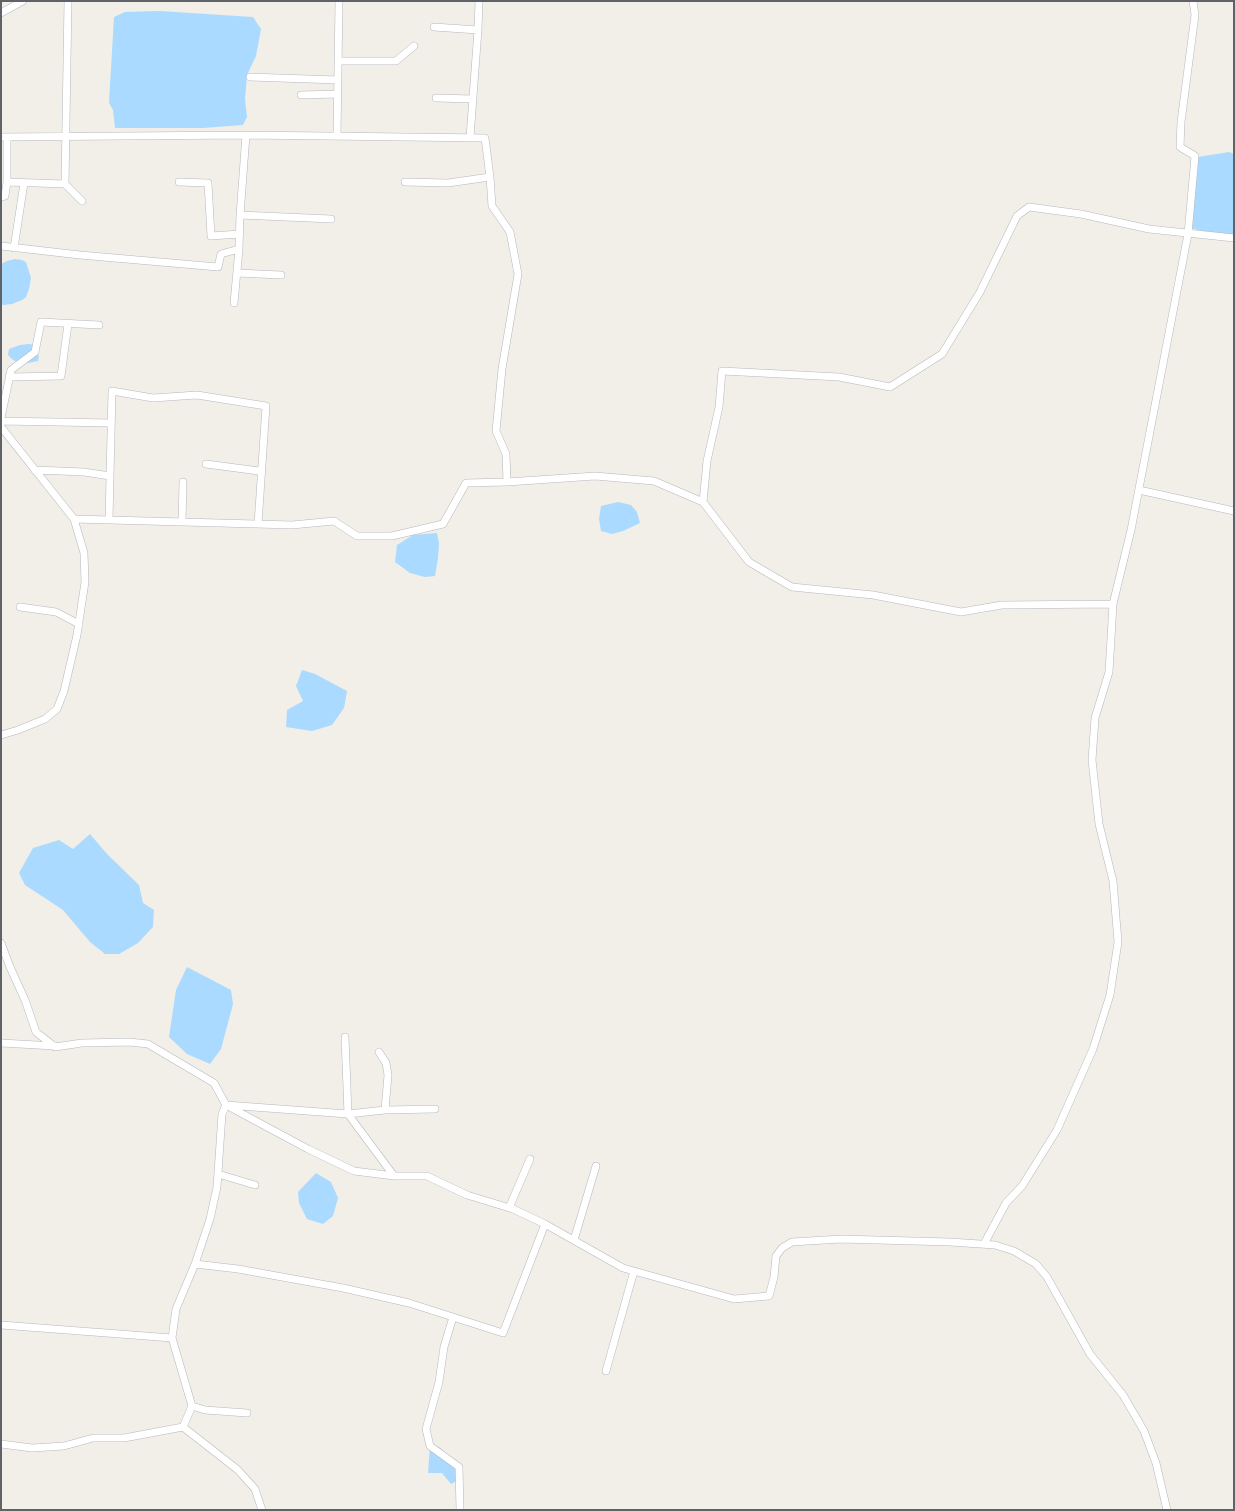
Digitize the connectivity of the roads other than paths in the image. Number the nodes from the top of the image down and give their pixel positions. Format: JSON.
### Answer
{"nodes":[{"id":1,"x":24,"y":1,"type":"edge"},
{"id":2,"x":68,"y":1,"type":"edge"},
{"id":3,"x":339,"y":1,"type":"edge"},
{"id":4,"x":479,"y":1,"type":"edge"},
{"id":5,"x":1193,"y":1,"type":"edge"},
{"id":6,"x":1,"y":13,"type":"edge"},
{"id":7,"x":434,"y":27,"type":"dead end"},
{"id":8,"x":478,"y":30,"type":"junction"},
{"id":9,"x":414,"y":46,"type":"dead end"},
{"id":10,"x":338,"y":61,"type":"junction"},
{"id":11,"x":250,"y":77,"type":"dead end"},
{"id":12,"x":338,"y":80,"type":"junction"},
{"id":13,"x":338,"y":94,"type":"junction"},
{"id":14,"x":301,"y":95,"type":"dead end"},
{"id":15,"x":436,"y":98,"type":"dead end"},
{"id":16,"x":473,"y":99,"type":"junction"},
{"id":17,"x":246,"y":134,"type":"junction"},
{"id":18,"x":66,"y":136,"type":"junction"},
{"id":19,"x":337,"y":136,"type":"junction"},
{"id":20,"x":4,"y":137,"type":"edge"},
{"id":21,"x":470,"y":137,"type":"junction"},
{"id":22,"x":490,"y":177,"type":"junction"},
{"id":23,"x":7,"y":182,"type":"junction"},
{"id":24,"x":179,"y":182,"type":"dead end"},
{"id":25,"x":406,"y":182,"type":"dead end"},
{"id":26,"x":24,"y":183,"type":"junction"},
{"id":27,"x":65,"y":184,"type":"junction"},
{"id":28,"x":1,"y":197,"type":"edge"},
{"id":29,"x":82,"y":201,"type":"dead end"},
{"id":30,"x":240,"y":215,"type":"junction"},
{"id":31,"x":331,"y":219,"type":"dead end"},
{"id":32,"x":240,"y":234,"type":"junction"},
{"id":33,"x":1188,"y":234,"type":"junction"},
{"id":34,"x":1234,"y":238,"type":"edge"},
{"id":35,"x":1,"y":246,"type":"edge"},
{"id":36,"x":14,"y":248,"type":"junction"},
{"id":37,"x":239,"y":249,"type":"junction"},
{"id":38,"x":237,"y":273,"type":"junction"},
{"id":39,"x":281,"y":276,"type":"dead end"},
{"id":40,"x":234,"y":303,"type":"dead end"},
{"id":41,"x":68,"y":324,"type":"junction"},
{"id":42,"x":99,"y":325,"type":"dead end"},
{"id":43,"x":9,"y":376,"type":"junction"},
{"id":44,"x":1,"y":420,"type":"edge"},
{"id":45,"x":111,"y":423,"type":"junction"},
{"id":46,"x":1,"y":427,"type":"edge"},
{"id":47,"x":206,"y":464,"type":"dead end"},
{"id":48,"x":35,"y":470,"type":"junction"},
{"id":49,"x":258,"y":471,"type":"dead end"},
{"id":50,"x":110,"y":476,"type":"junction"},
{"id":51,"x":183,"y":482,"type":"dead end"},
{"id":52,"x":507,"y":482,"type":"junction"},
{"id":53,"x":1139,"y":490,"type":"junction"},
{"id":54,"x":703,"y":502,"type":"junction"},
{"id":55,"x":1234,"y":510,"type":"edge"},
{"id":56,"x":74,"y":519,"type":"junction"},
{"id":57,"x":109,"y":520,"type":"junction"},
{"id":58,"x":182,"y":522,"type":"junction"},
{"id":59,"x":258,"y":524,"type":"junction"},
{"id":60,"x":1113,"y":604,"type":"junction"},
{"id":61,"x":20,"y":607,"type":"dead end"},
{"id":62,"x":79,"y":624,"type":"junction"},
{"id":63,"x":1,"y":735,"type":"edge"},
{"id":64,"x":1,"y":943,"type":"edge"},
{"id":65,"x":345,"y":1037,"type":"dead end"},
{"id":66,"x":1,"y":1043,"type":"edge"},
{"id":67,"x":55,"y":1046,"type":"junction"},
{"id":68,"x":379,"y":1052,"type":"dead end"},
{"id":69,"x":226,"y":1105,"type":"junction"},
{"id":70,"x":435,"y":1109,"type":"dead end"},
{"id":71,"x":385,"y":1110,"type":"junction"},
{"id":72,"x":348,"y":1114,"type":"junction"},
{"id":73,"x":530,"y":1159,"type":"dead end"},
{"id":74,"x":596,"y":1166,"type":"dead end"},
{"id":75,"x":218,"y":1174,"type":"junction"},
{"id":76,"x":394,"y":1176,"type":"junction"},
{"id":77,"x":255,"y":1185,"type":"dead end"},
{"id":78,"x":509,"y":1208,"type":"junction"},
{"id":79,"x":545,"y":1224,"type":"junction"},
{"id":80,"x":574,"y":1240,"type":"junction"},
{"id":81,"x":984,"y":1244,"type":"junction"},
{"id":82,"x":195,"y":1264,"type":"junction"},
{"id":83,"x":634,"y":1271,"type":"junction"},
{"id":84,"x":453,"y":1317,"type":"junction"},
{"id":85,"x":1,"y":1325,"type":"edge"},
{"id":86,"x":172,"y":1338,"type":"junction"},
{"id":87,"x":606,"y":1371,"type":"dead end"},
{"id":88,"x":192,"y":1406,"type":"junction"},
{"id":89,"x":247,"y":1413,"type":"dead end"},
{"id":90,"x":182,"y":1427,"type":"junction"},
{"id":91,"x":1,"y":1444,"type":"edge"},
{"id":92,"x":262,"y":1510,"type":"edge"},
{"id":93,"x":460,"y":1510,"type":"edge"},
{"id":94,"x":1167,"y":1510,"type":"edge"}],
"edges":[{"from":1,"to":6,"type":"street"},
{"from":2,"to":18,"type":"street"},
{"from":3,"to":10,"type":"street"},
{"from":4,"to":8,"type":"street"},
{"from":5,"to":33,"type":"street"},
{"from":7,"to":8,"type":"street"},
{"from":8,"to":16,"type":"street"},
{"from":9,"to":10,"type":"street"},
{"from":10,"to":12,"type":"street"},
{"from":11,"to":12,"type":"street"},
{"from":12,"to":13,"type":"street"},
{"from":13,"to":14,"type":"street"},
{"from":13,"to":19,"type":"street"},
{"from":15,"to":16,"type":"street"},
{"from":16,"to":21,"type":"street"},
{"from":17,"to":18,"type":"street"},
{"from":17,"to":19,"type":"street"},
{"from":17,"to":30,"type":"street"},
{"from":18,"to":20,"type":"street"},
{"from":18,"to":27,"type":"street"},
{"from":19,"to":21,"type":"street"},
{"from":20,"to":23,"type":"street"},
{"from":21,"to":22,"type":"street"},
{"from":22,"to":25,"type":"street"},
{"from":22,"to":52,"type":"street"},
{"from":23,"to":26,"type":"street"},
{"from":23,"to":28,"type":"street"},
{"from":24,"to":32,"type":"street"},
{"from":26,"to":27,"type":"street"},
{"from":26,"to":36,"type":"street"},
{"from":27,"to":29,"type":"street"},
{"from":30,"to":31,"type":"street"},
{"from":30,"to":32,"type":"street"},
{"from":32,"to":37,"type":"street"},
{"from":33,"to":34,"type":"street"},
{"from":33,"to":53,"type":"street"},
{"from":33,"to":54,"type":"street"},
{"from":35,"to":36,"type":"street"},
{"from":36,"to":37,"type":"street"},
{"from":37,"to":38,"type":"street"},
{"from":38,"to":39,"type":"street"},
{"from":38,"to":40,"type":"street"},
{"from":41,"to":42,"type":"street"},
{"from":41,"to":43,"type":"street"},
{"from":41,"to":43,"type":"street"},
{"from":43,"to":44,"type":"street"},
{"from":44,"to":45,"type":"street"},
{"from":45,"to":50,"type":"street"},
{"from":45,"to":59,"type":"street"},
{"from":46,"to":48,"type":"street"},
{"from":47,"to":49,"type":"street"},
{"from":48,"to":50,"type":"street"},
{"from":48,"to":56,"type":"street"},
{"from":50,"to":57,"type":"street"},
{"from":51,"to":58,"type":"street"},
{"from":52,"to":54,"type":"street"},
{"from":52,"to":59,"type":"street"},
{"from":53,"to":55,"type":"street"},
{"from":53,"to":60,"type":"street"},
{"from":54,"to":60,"type":"street"},
{"from":56,"to":57,"type":"street"},
{"from":56,"to":62,"type":"street"},
{"from":57,"to":58,"type":"street"},
{"from":58,"to":59,"type":"street"},
{"from":60,"to":81,"type":"street"},
{"from":61,"to":62,"type":"street"},
{"from":62,"to":63,"type":"street"},
{"from":64,"to":67,"type":"street"},
{"from":65,"to":72,"type":"street"},
{"from":66,"to":67,"type":"street"},
{"from":67,"to":69,"type":"street"},
{"from":68,"to":71,"type":"street"},
{"from":69,"to":72,"type":"street"},
{"from":69,"to":75,"type":"street"},
{"from":69,"to":76,"type":"street"},
{"from":70,"to":71,"type":"street"},
{"from":71,"to":72,"type":"street"},
{"from":72,"to":76,"type":"street"},
{"from":73,"to":78,"type":"street"},
{"from":74,"to":80,"type":"street"},
{"from":75,"to":77,"type":"street"},
{"from":75,"to":82,"type":"street"},
{"from":76,"to":78,"type":"street"},
{"from":78,"to":79,"type":"street"},
{"from":79,"to":80,"type":"street"},
{"from":79,"to":84,"type":"street"},
{"from":80,"to":83,"type":"street"},
{"from":81,"to":83,"type":"street"},
{"from":81,"to":94,"type":"street"},
{"from":82,"to":84,"type":"street"},
{"from":82,"to":86,"type":"street"},
{"from":83,"to":87,"type":"street"},
{"from":84,"to":93,"type":"street"},
{"from":85,"to":86,"type":"street"},
{"from":86,"to":88,"type":"street"},
{"from":88,"to":89,"type":"street"},
{"from":88,"to":90,"type":"street"},
{"from":90,"to":91,"type":"street"},
{"from":90,"to":92,"type":"street"}]}
